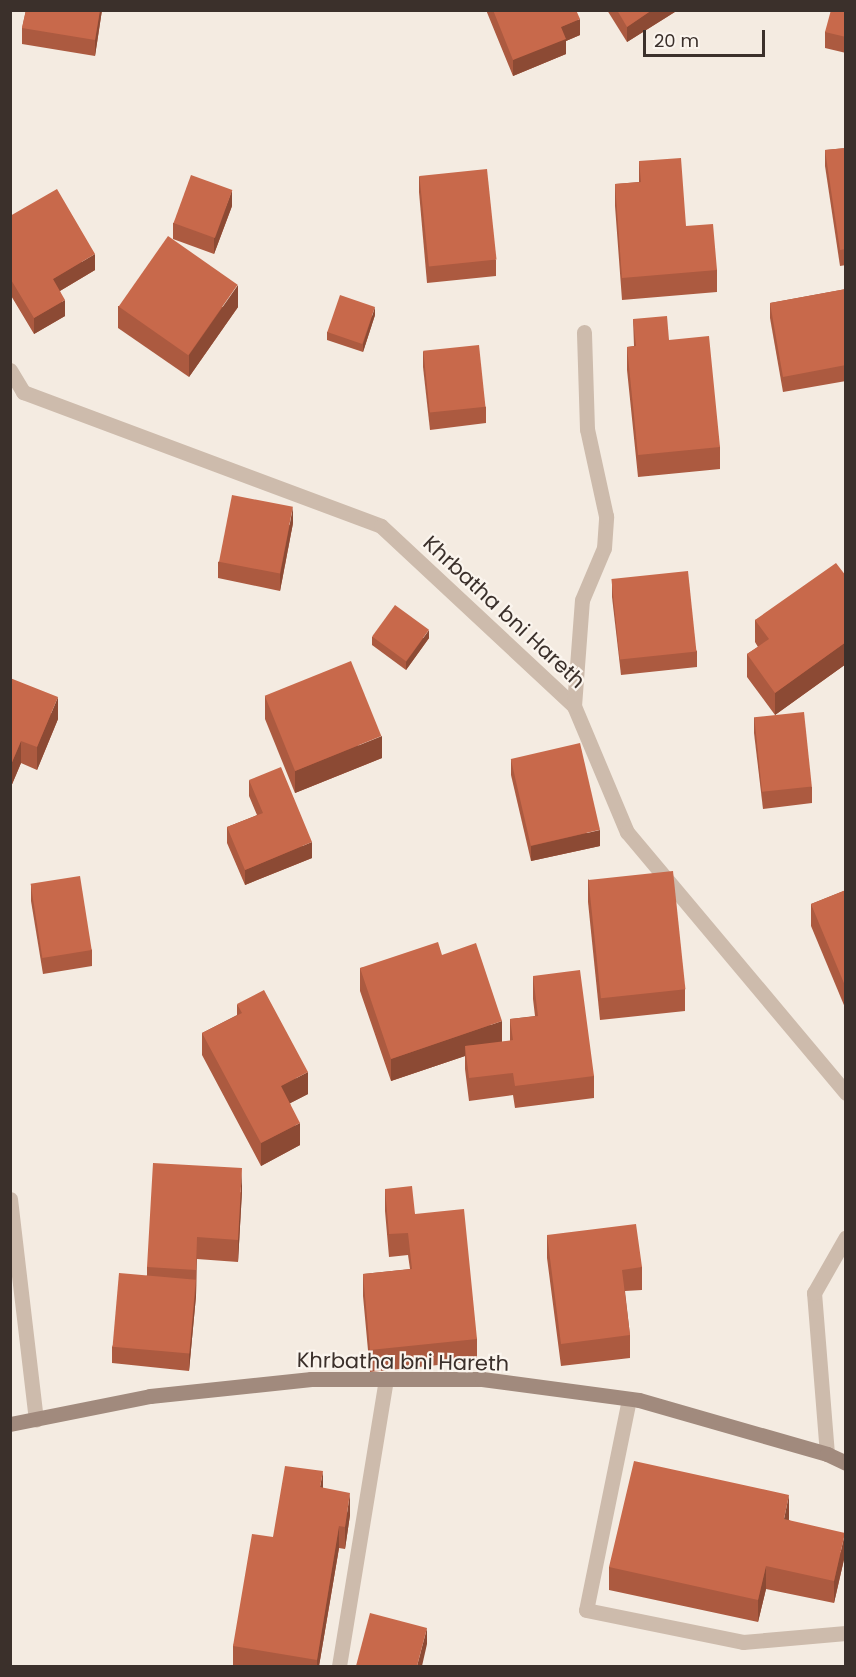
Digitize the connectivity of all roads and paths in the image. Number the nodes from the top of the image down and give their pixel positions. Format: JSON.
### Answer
{"nodes":[{"id":1,"x":584,"y":332,"type":"dead end"},
{"id":2,"x":10,"y":370,"type":"edge"},
{"id":3,"x":574,"y":706,"type":"junction"},
{"id":4,"x":846,"y":1094,"type":"edge"},
{"id":5,"x":10,"y":1199,"type":"edge"},
{"id":6,"x":846,"y":1237,"type":"edge"},
{"id":7,"x":386,"y":1379,"type":"junction"},
{"id":8,"x":629,"y":1398,"type":"junction"},
{"id":9,"x":36,"y":1419,"type":"junction"},
{"id":10,"x":10,"y":1424,"type":"edge"},
{"id":11,"x":827,"y":1454,"type":"junction"},
{"id":12,"x":846,"y":1463,"type":"edge"},
{"id":13,"x":846,"y":1633,"type":"edge"},
{"id":14,"x":339,"y":1666,"type":"edge"}],
"edges":[{"from":1,"to":3,"type":"street"},
{"from":2,"to":3,"type":"street","name":"Khrbatha bni Hareth"},
{"from":3,"to":4,"type":"street","name":"Khrbatha bni Hareth"},
{"from":5,"to":9,"type":"street"},
{"from":6,"to":11,"type":"street"},
{"from":7,"to":8,"type":"main road","name":"Khrbatha bni Hareth"},
{"from":7,"to":9,"type":"main road","name":"Khrbatha bni Hareth"},
{"from":7,"to":14,"type":"street"},
{"from":8,"to":11,"type":"main road","name":"Khrbatha bni Hareth"},
{"from":8,"to":13,"type":"street"},
{"from":9,"to":10,"type":"main road","name":"Khrbatha bni Hareth"},
{"from":11,"to":12,"type":"main road","name":"Khrbatha bni Hareth"}]}
